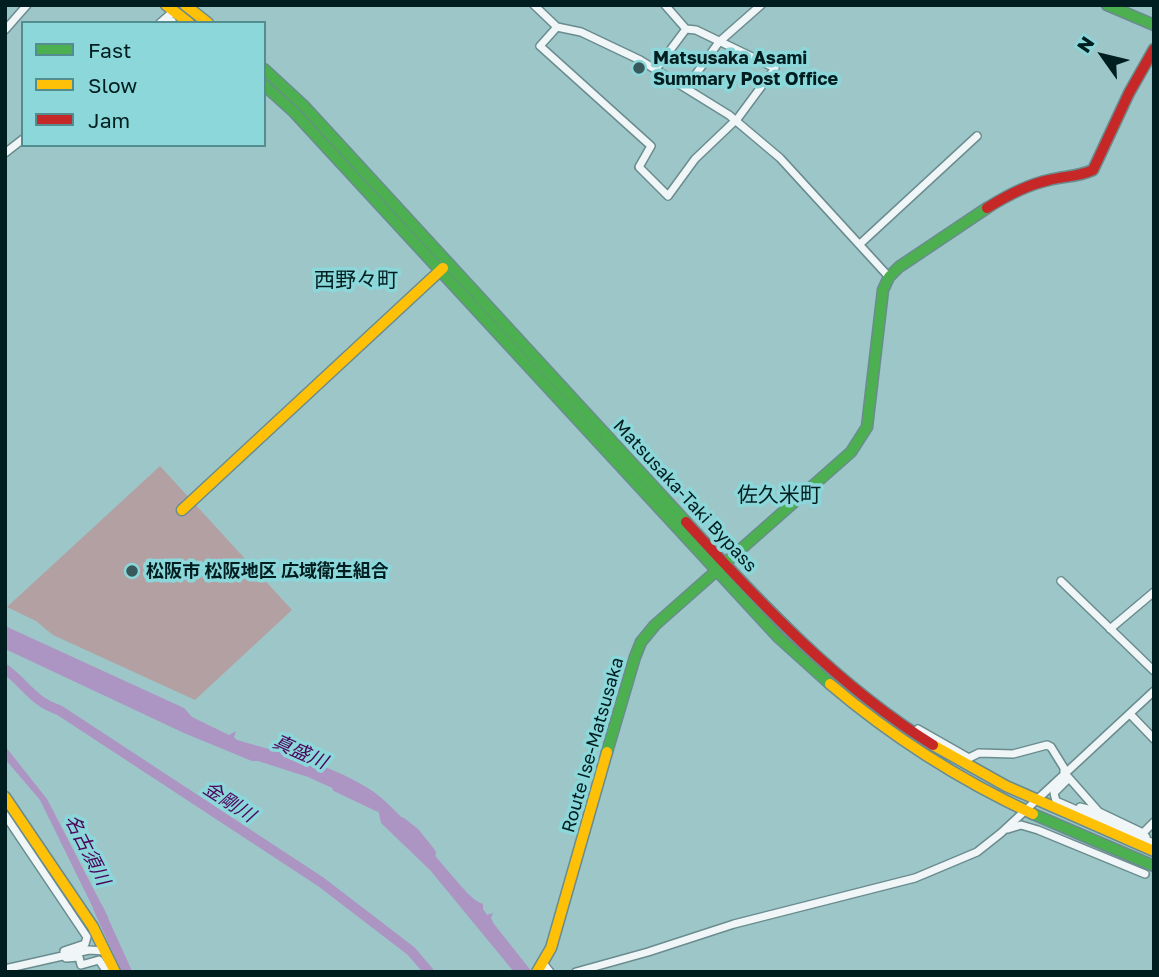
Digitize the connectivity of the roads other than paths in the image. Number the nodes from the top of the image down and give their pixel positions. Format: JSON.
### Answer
{"nodes":[{"id":1,"x":27,"y":5,"type":"edge"},
{"id":2,"x":534,"y":5,"type":"edge"},
{"id":3,"x":665,"y":5,"type":"edge"},
{"id":4,"x":761,"y":5,"type":"edge"},
{"id":5,"x":1107,"y":5,"type":"edge"},
{"id":6,"x":193,"y":7,"type":"edge"},
{"id":7,"x":206,"y":21,"type":"edge"},
{"id":8,"x":1154,"y":25,"type":"edge"},
{"id":9,"x":557,"y":27,"type":"junction"},
{"id":10,"x":686,"y":29,"type":"junction"},
{"id":11,"x":5,"y":30,"type":"edge"},
{"id":12,"x":719,"y":42,"type":"junction"},
{"id":13,"x":1154,"y":49,"type":"edge"},
{"id":14,"x":698,"y":55,"type":"dead end"},
{"id":15,"x":705,"y":60,"type":"junction"},
{"id":16,"x":656,"y":69,"type":"junction"},
{"id":17,"x":266,"y":71,"type":"edge"},
{"id":18,"x":266,"y":87,"type":"edge"},
{"id":19,"x":686,"y":88,"type":"junction"},
{"id":20,"x":735,"y":120,"type":"junction"},
{"id":21,"x":977,"y":136,"type":"dead end"},
{"id":22,"x":21,"y":141,"type":"edge"},
{"id":23,"x":5,"y":153,"type":"edge"},
{"id":24,"x":860,"y":244,"type":"junction"},
{"id":25,"x":444,"y":267,"type":"junction"},
{"id":26,"x":889,"y":276,"type":"junction"},
{"id":27,"x":182,"y":510,"type":"dead end"},
{"id":28,"x":721,"y":568,"type":"junction"},
{"id":29,"x":1060,"y":581,"type":"dead end"},
{"id":30,"x":1154,"y":592,"type":"edge"},
{"id":31,"x":1110,"y":629,"type":"junction"},
{"id":32,"x":814,"y":653,"type":"junction"},
{"id":33,"x":1154,"y":671,"type":"edge"},
{"id":34,"x":1154,"y":691,"type":"edge"},
{"id":35,"x":1130,"y":714,"type":"junction"},
{"id":36,"x":1154,"y":739,"type":"edge"},
{"id":37,"x":1066,"y":775,"type":"junction"},
{"id":38,"x":1055,"y":796,"type":"junction"},
{"id":39,"x":5,"y":797,"type":"edge"},
{"id":40,"x":1036,"y":802,"type":"junction"},
{"id":41,"x":8,"y":810,"type":"edge"},
{"id":42,"x":1026,"y":811,"type":"junction"},
{"id":43,"x":1099,"y":812,"type":"junction"},
{"id":44,"x":1154,"y":822,"type":"edge"},
{"id":45,"x":1001,"y":833,"type":"junction"},
{"id":46,"x":1143,"y":833,"type":"junction"},
{"id":47,"x":1153,"y":846,"type":"edge"},
{"id":48,"x":1154,"y":866,"type":"edge"},
{"id":49,"x":1145,"y":874,"type":"dead end"},
{"id":50,"x":105,"y":951,"type":"junction"},
{"id":51,"x":64,"y":956,"type":"junction"},
{"id":52,"x":543,"y":968,"type":"edge"},
{"id":53,"x":5,"y":969,"type":"edge"},
{"id":54,"x":107,"y":972,"type":"edge"},
{"id":55,"x":115,"y":972,"type":"edge"},
{"id":56,"x":576,"y":972,"type":"edge"}],
"edges":[{"from":1,"to":11,"type":"street"},
{"from":2,"to":9,"type":"street"},
{"from":3,"to":10,"type":"street"},
{"from":4,"to":12,"type":"street"},
{"from":5,"to":8,"type":"main road"},
{"from":6,"to":7,"type":"main road"},
{"from":9,"to":16,"type":"street"},
{"from":9,"to":20,"type":"street"},
{"from":10,"to":12,"type":"street"},
{"from":10,"to":16,"type":"street"},
{"from":12,"to":15,"type":"street"},
{"from":12,"to":20,"type":"street"},
{"from":13,"to":26,"type":"main road"},
{"from":14,"to":15,"type":"street"},
{"from":15,"to":19,"type":"street"},
{"from":16,"to":19,"type":"street"},
{"from":17,"to":25,"type":"main road","name":"Matsusaka-Taki Bypass"},
{"from":18,"to":25,"type":"main road","name":"Matsusaka-Taki Bypass"},
{"from":19,"to":20,"type":"street"},
{"from":20,"to":24,"type":"street"},
{"from":21,"to":24,"type":"street"},
{"from":22,"to":23,"type":"street"},
{"from":24,"to":26,"type":"street"},
{"from":25,"to":27,"type":"main road"},
{"from":25,"to":28,"type":"main road","name":"Matsusaka-Taki Bypass"},
{"from":26,"to":28,"type":"main road","name":"Route Ise-Matsusaka"},
{"from":28,"to":32,"type":"main road","name":"Matsusaka-Taki Bypass"},
{"from":28,"to":42,"type":"main road","name":"Matsusaka-Taki Bypass"},
{"from":28,"to":52,"type":"main road","name":"Route Ise-Matsusaka"},
{"from":29,"to":31,"type":"street"},
{"from":30,"to":31,"type":"street"},
{"from":31,"to":33,"type":"street"},
{"from":32,"to":37,"type":"street"},
{"from":32,"to":40,"type":"main road","name":"Matsusaka-Taki Bypass"},
{"from":34,"to":35,"type":"street"},
{"from":35,"to":36,"type":"street"},
{"from":35,"to":37,"type":"street"},
{"from":37,"to":38,"type":"street"},
{"from":37,"to":40,"type":"street"},
{"from":37,"to":43,"type":"street"},
{"from":38,"to":43,"type":"street"},
{"from":38,"to":47,"type":"street"},
{"from":39,"to":41,"type":"main road"},
{"from":40,"to":42,"type":"street"},
{"from":40,"to":47,"type":"main road","name":"Matsusaka-Taki Bypass"},
{"from":41,"to":50,"type":"main road"},
{"from":41,"to":51,"type":"street"},
{"from":42,"to":45,"type":"street"},
{"from":42,"to":48,"type":"main road","name":"Matsusaka-Taki Bypass"},
{"from":43,"to":46,"type":"street"},
{"from":44,"to":46,"type":"street"},
{"from":45,"to":49,"type":"street"},
{"from":45,"to":56,"type":"street"},
{"from":46,"to":47,"type":"street"},
{"from":50,"to":51,"type":"street"},
{"from":50,"to":55,"type":"main road"},
{"from":51,"to":53,"type":"street"},
{"from":51,"to":54,"type":"street"}]}
